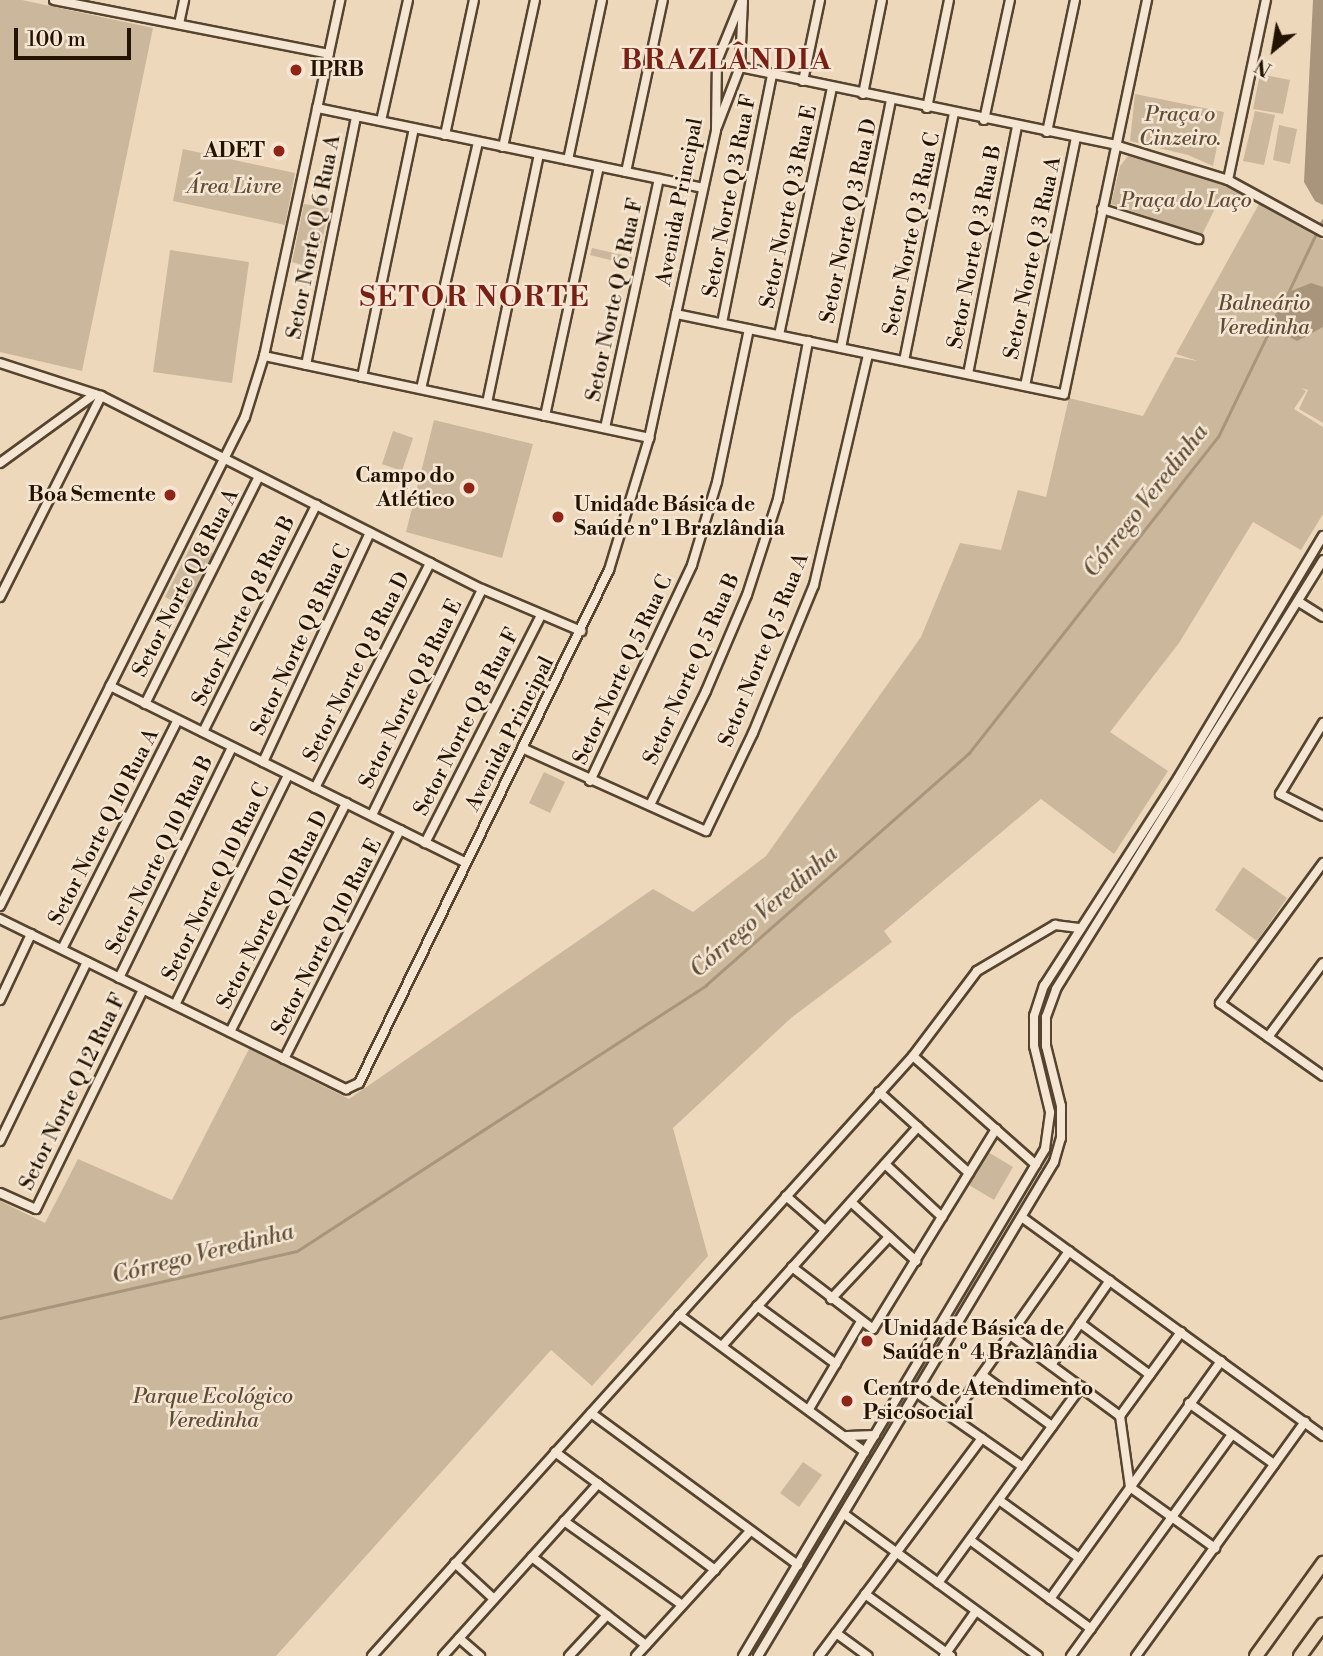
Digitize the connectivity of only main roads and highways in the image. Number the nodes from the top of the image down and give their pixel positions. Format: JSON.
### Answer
{"nodes":[{"id":1,"x":1323,"y":1563,"type":"edge"},
{"id":2,"x":1323,"y":1624,"type":"edge"},
{"id":3,"x":1256,"y":1656,"type":"edge"},
{"id":4,"x":1300,"y":1656,"type":"edge"}],
"edges":[{"from":1,"to":3,"type":"highway"},
{"from":2,"to":4,"type":"highway"}]}
